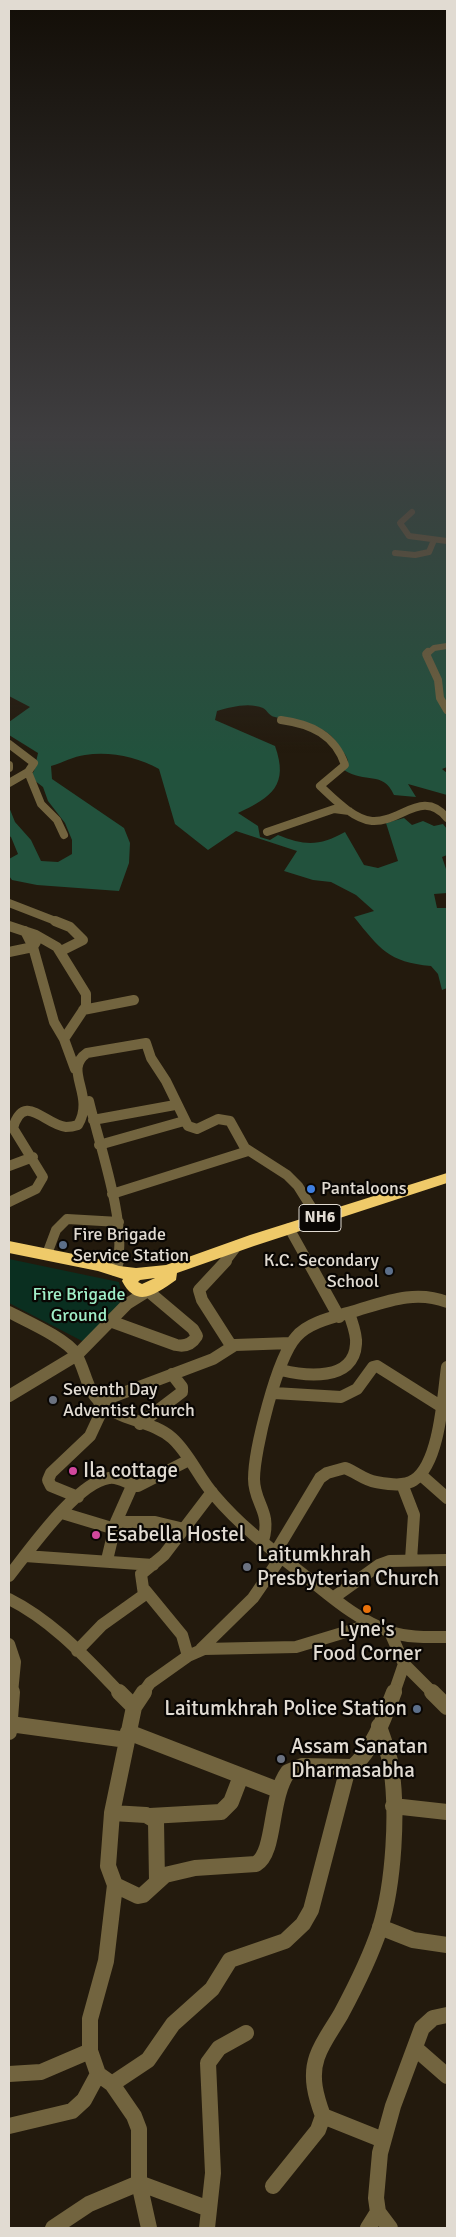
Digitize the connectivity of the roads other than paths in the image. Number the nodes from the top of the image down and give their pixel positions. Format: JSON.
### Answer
{"nodes":[{"id":1,"x":432,"y":545,"type":"edge"},
{"id":2,"x":395,"y":553,"type":"dead end"},
{"id":3,"x":447,"y":646,"type":"edge"},
{"id":4,"x":447,"y":710,"type":"edge"},
{"id":5,"x":281,"y":720,"type":"dead end"},
{"id":6,"x":9,"y":744,"type":"edge"},
{"id":7,"x":28,"y":772,"type":"junction"},
{"id":8,"x":9,"y":783,"type":"edge"},
{"id":9,"x":355,"y":813,"type":"junction"},
{"id":10,"x":447,"y":818,"type":"edge"},
{"id":11,"x":267,"y":832,"type":"dead end"},
{"id":12,"x":64,"y":835,"type":"dead end"},
{"id":13,"x":9,"y":903,"type":"edge"},
{"id":14,"x":9,"y":926,"type":"edge"},
{"id":15,"x":25,"y":931,"type":"junction"},
{"id":16,"x":47,"y":941,"type":"junction"},
{"id":17,"x":33,"y":947,"type":"junction"},
{"id":18,"x":60,"y":951,"type":"junction"},
{"id":19,"x":9,"y":952,"type":"edge"},
{"id":20,"x":134,"y":1000,"type":"dead end"},
{"id":21,"x":82,"y":1010,"type":"junction"},
{"id":22,"x":64,"y":1038,"type":"junction"},
{"id":23,"x":75,"y":1069,"type":"junction"},
{"id":24,"x":85,"y":1094,"type":"junction"},
{"id":25,"x":175,"y":1105,"type":"junction"},
{"id":26,"x":93,"y":1120,"type":"junction"},
{"id":27,"x":184,"y":1121,"type":"junction"},
{"id":28,"x":99,"y":1144,"type":"junction"},
{"id":29,"x":248,"y":1151,"type":"junction"},
{"id":30,"x":33,"y":1157,"type":"junction"},
{"id":31,"x":9,"y":1166,"type":"edge"},
{"id":32,"x":447,"y":1178,"type":"edge"},
{"id":33,"x":112,"y":1194,"type":"junction"},
{"id":34,"x":9,"y":1202,"type":"edge"},
{"id":35,"x":318,"y":1218,"type":"junction"},
{"id":36,"x":119,"y":1222,"type":"junction"},
{"id":37,"x":289,"y":1228,"type":"junction"},
{"id":38,"x":238,"y":1245,"type":"junction"},
{"id":39,"x":9,"y":1248,"type":"edge"},
{"id":40,"x":47,"y":1254,"type":"junction"},
{"id":41,"x":168,"y":1275,"type":"junction"},
{"id":42,"x":133,"y":1281,"type":"junction"},
{"id":43,"x":447,"y":1302,"type":"edge"},
{"id":44,"x":9,"y":1312,"type":"edge"},
{"id":45,"x":344,"y":1315,"type":"junction"},
{"id":46,"x":110,"y":1321,"type":"junction"},
{"id":47,"x":291,"y":1343,"type":"junction"},
{"id":48,"x":232,"y":1347,"type":"junction"},
{"id":49,"x":77,"y":1355,"type":"junction"},
{"id":50,"x":447,"y":1367,"type":"edge"},
{"id":51,"x":280,"y":1370,"type":"junction"},
{"id":52,"x":172,"y":1374,"type":"junction"},
{"id":53,"x":274,"y":1393,"type":"junction"},
{"id":54,"x":9,"y":1396,"type":"edge"},
{"id":55,"x":102,"y":1404,"type":"junction"},
{"id":56,"x":442,"y":1407,"type":"junction"},
{"id":57,"x":140,"y":1424,"type":"junction"},
{"id":58,"x":189,"y":1460,"type":"junction"},
{"id":59,"x":420,"y":1475,"type":"junction"},
{"id":60,"x":402,"y":1484,"type":"junction"},
{"id":61,"x":132,"y":1486,"type":"junction"},
{"id":62,"x":212,"y":1492,"type":"junction"},
{"id":63,"x":78,"y":1497,"type":"junction"},
{"id":64,"x":447,"y":1498,"type":"edge"},
{"id":65,"x":62,"y":1513,"type":"junction"},
{"id":66,"x":116,"y":1526,"type":"junction"},
{"id":67,"x":184,"y":1528,"type":"junction"},
{"id":68,"x":263,"y":1542,"type":"junction"},
{"id":69,"x":278,"y":1555,"type":"junction"},
{"id":70,"x":25,"y":1556,"type":"junction"},
{"id":71,"x":107,"y":1560,"type":"junction"},
{"id":72,"x":411,"y":1560,"type":"junction"},
{"id":73,"x":447,"y":1560,"type":"edge"},
{"id":74,"x":153,"y":1565,"type":"junction"},
{"id":75,"x":9,"y":1576,"type":"edge"},
{"id":76,"x":145,"y":1590,"type":"junction"},
{"id":77,"x":333,"y":1598,"type":"junction"},
{"id":78,"x":9,"y":1600,"type":"edge"},
{"id":79,"x":372,"y":1624,"type":"junction"},
{"id":80,"x":390,"y":1632,"type":"junction"},
{"id":81,"x":447,"y":1637,"type":"edge"},
{"id":82,"x":9,"y":1644,"type":"edge"},
{"id":83,"x":77,"y":1651,"type":"junction"},
{"id":84,"x":194,"y":1653,"type":"junction"},
{"id":85,"x":404,"y":1664,"type":"junction"},
{"id":86,"x":134,"y":1707,"type":"junction"},
{"id":87,"x":447,"y":1707,"type":"edge"},
{"id":88,"x":380,"y":1726,"type":"junction"},
{"id":89,"x":9,"y":1728,"type":"edge"},
{"id":90,"x":128,"y":1736,"type":"junction"},
{"id":91,"x":348,"y":1768,"type":"junction"},
{"id":92,"x":241,"y":1776,"type":"junction"},
{"id":93,"x":278,"y":1790,"type":"junction"},
{"id":94,"x":393,"y":1806,"type":"junction"},
{"id":95,"x":447,"y":1812,"type":"edge"},
{"id":96,"x":112,"y":1813,"type":"junction"},
{"id":97,"x":150,"y":1816,"type":"junction"},
{"id":98,"x":157,"y":1881,"type":"junction"},
{"id":99,"x":115,"y":1885,"type":"junction"},
{"id":100,"x":380,"y":1928,"type":"junction"},
{"id":101,"x":447,"y":1945,"type":"edge"},
{"id":102,"x":447,"y":2015,"type":"edge"},
{"id":103,"x":246,"y":2033,"type":"dead end"},
{"id":104,"x":414,"y":2048,"type":"junction"},
{"id":105,"x":90,"y":2052,"type":"junction"},
{"id":106,"x":9,"y":2071,"type":"edge"},
{"id":107,"x":98,"y":2074,"type":"junction"},
{"id":108,"x":447,"y":2076,"type":"edge"},
{"id":109,"x":112,"y":2084,"type":"junction"},
{"id":110,"x":323,"y":2116,"type":"junction"},
{"id":111,"x":9,"y":2126,"type":"edge"},
{"id":112,"x":383,"y":2140,"type":"junction"},
{"id":113,"x":140,"y":2183,"type":"junction"},
{"id":114,"x":273,"y":2186,"type":"dead end"},
{"id":115,"x":209,"y":2209,"type":"junction"},
{"id":116,"x":378,"y":2212,"type":"junction"},
{"id":117,"x":53,"y":2228,"type":"edge"},
{"id":118,"x":149,"y":2228,"type":"edge"},
{"id":119,"x":207,"y":2228,"type":"edge"},
{"id":120,"x":368,"y":2228,"type":"edge"},
{"id":121,"x":390,"y":2228,"type":"edge"}],
"edges":[{"from":1,"to":2,"type":"street"},
{"from":3,"to":4,"type":"street"},
{"from":5,"to":9,"type":"street"},
{"from":6,"to":7,"type":"street"},
{"from":7,"to":8,"type":"street"},
{"from":7,"to":12,"type":"street"},
{"from":9,"to":10,"type":"street"},
{"from":9,"to":11,"type":"street"},
{"from":13,"to":18,"type":"street"},
{"from":14,"to":15,"type":"street"},
{"from":15,"to":16,"type":"street"},
{"from":15,"to":17,"type":"street"},
{"from":16,"to":17,"type":"street"},
{"from":16,"to":18,"type":"street"},
{"from":17,"to":19,"type":"street"},
{"from":17,"to":22,"type":"street"},
{"from":18,"to":21,"type":"street"},
{"from":20,"to":21,"type":"street"},
{"from":21,"to":22,"type":"street"},
{"from":22,"to":23,"type":"street"},
{"from":23,"to":24,"type":"street"},
{"from":23,"to":25,"type":"street"},
{"from":24,"to":26,"type":"street"},
{"from":24,"to":30,"type":"street"},
{"from":25,"to":26,"type":"street"},
{"from":25,"to":27,"type":"street"},
{"from":26,"to":28,"type":"street"},
{"from":27,"to":28,"type":"street"},
{"from":27,"to":29,"type":"street"},
{"from":28,"to":33,"type":"street"},
{"from":29,"to":33,"type":"street"},
{"from":29,"to":35,"type":"street"},
{"from":30,"to":31,"type":"street"},
{"from":30,"to":34,"type":"street"},
{"from":32,"to":35,"type":"highway","name":"NH6","number":"NH6"},
{"from":33,"to":36,"type":"street"},
{"from":35,"to":37,"type":"highway","name":"NH6","number":"NH6"},
{"from":36,"to":40,"type":"street"},
{"from":36,"to":42,"type":"street"},
{"from":37,"to":38,"type":"highway","name":"NH6","number":"NH6"},
{"from":37,"to":45,"type":"street"},
{"from":38,"to":41,"type":"highway","name":"NH6","number":"NH6"},
{"from":38,"to":48,"type":"street"},
{"from":39,"to":40,"type":"highway"},
{"from":40,"to":42,"type":"highway"},
{"from":41,"to":42,"type":"highway"},
{"from":41,"to":42,"type":"highway","number":"NH6"},
{"from":42,"to":46,"type":"street"},
{"from":42,"to":46,"type":"street"},
{"from":43,"to":45,"type":"street"},
{"from":44,"to":49,"type":"street"},
{"from":45,"to":47,"type":"street"},
{"from":45,"to":51,"type":"street"},
{"from":46,"to":49,"type":"street"},
{"from":47,"to":48,"type":"street"},
{"from":47,"to":51,"type":"street"},
{"from":48,"to":52,"type":"street"},
{"from":49,"to":54,"type":"street"},
{"from":49,"to":55,"type":"street"},
{"from":50,"to":56,"type":"street"},
{"from":51,"to":53,"type":"street"},
{"from":52,"to":55,"type":"street"},
{"from":52,"to":57,"type":"street"},
{"from":53,"to":56,"type":"street"},
{"from":53,"to":68,"type":"street"},
{"from":55,"to":57,"type":"street"},
{"from":55,"to":63,"type":"street"},
{"from":56,"to":59,"type":"street"},
{"from":57,"to":58,"type":"street"},
{"from":58,"to":61,"type":"street"},
{"from":58,"to":62,"type":"street"},
{"from":59,"to":60,"type":"street"},
{"from":59,"to":64,"type":"street"},
{"from":60,"to":69,"type":"street"},
{"from":60,"to":72,"type":"street"},
{"from":61,"to":63,"type":"street"},
{"from":61,"to":66,"type":"street"},
{"from":62,"to":67,"type":"street"},
{"from":62,"to":68,"type":"street"},
{"from":63,"to":65,"type":"street"},
{"from":65,"to":66,"type":"street"},
{"from":65,"to":70,"type":"street"},
{"from":66,"to":67,"type":"street"},
{"from":66,"to":71,"type":"street"},
{"from":67,"to":74,"type":"street"},
{"from":68,"to":69,"type":"street"},
{"from":69,"to":77,"type":"street"},
{"from":69,"to":84,"type":"street"},
{"from":70,"to":71,"type":"street"},
{"from":70,"to":75,"type":"street"},
{"from":71,"to":74,"type":"street"},
{"from":72,"to":73,"type":"street"},
{"from":72,"to":77,"type":"street"},
{"from":74,"to":76,"type":"street"},
{"from":76,"to":83,"type":"street"},
{"from":76,"to":84,"type":"street"},
{"from":77,"to":79,"type":"street"},
{"from":78,"to":83,"type":"street"},
{"from":79,"to":80,"type":"street"},
{"from":79,"to":84,"type":"street"},
{"from":80,"to":81,"type":"street"},
{"from":80,"to":85,"type":"street"},
{"from":82,"to":89,"type":"street"},
{"from":83,"to":86,"type":"street"},
{"from":84,"to":86,"type":"street"},
{"from":85,"to":87,"type":"street"},
{"from":85,"to":88,"type":"street"},
{"from":86,"to":90,"type":"street"},
{"from":88,"to":91,"type":"street"},
{"from":88,"to":94,"type":"street"},
{"from":89,"to":90,"type":"street"},
{"from":90,"to":92,"type":"street"},
{"from":90,"to":96,"type":"street"},
{"from":91,"to":93,"type":"street"},
{"from":91,"to":109,"type":"street"},
{"from":92,"to":93,"type":"street"},
{"from":92,"to":97,"type":"street"},
{"from":93,"to":98,"type":"street"},
{"from":94,"to":95,"type":"street"},
{"from":94,"to":100,"type":"street"},
{"from":96,"to":97,"type":"street"},
{"from":96,"to":99,"type":"street"},
{"from":97,"to":98,"type":"street"},
{"from":98,"to":99,"type":"street"},
{"from":99,"to":105,"type":"street"},
{"from":100,"to":101,"type":"street"},
{"from":100,"to":110,"type":"street"},
{"from":102,"to":104,"type":"street"},
{"from":103,"to":115,"type":"street"},
{"from":104,"to":108,"type":"street"},
{"from":104,"to":112,"type":"street"},
{"from":105,"to":106,"type":"street"},
{"from":105,"to":107,"type":"street"},
{"from":107,"to":109,"type":"street"},
{"from":107,"to":111,"type":"street"},
{"from":109,"to":113,"type":"street"},
{"from":110,"to":112,"type":"street"},
{"from":110,"to":114,"type":"street"},
{"from":112,"to":116,"type":"street"},
{"from":113,"to":115,"type":"street"},
{"from":113,"to":117,"type":"street"},
{"from":113,"to":118,"type":"street"},
{"from":115,"to":119,"type":"street"},
{"from":116,"to":120,"type":"street"},
{"from":116,"to":121,"type":"street"}]}
